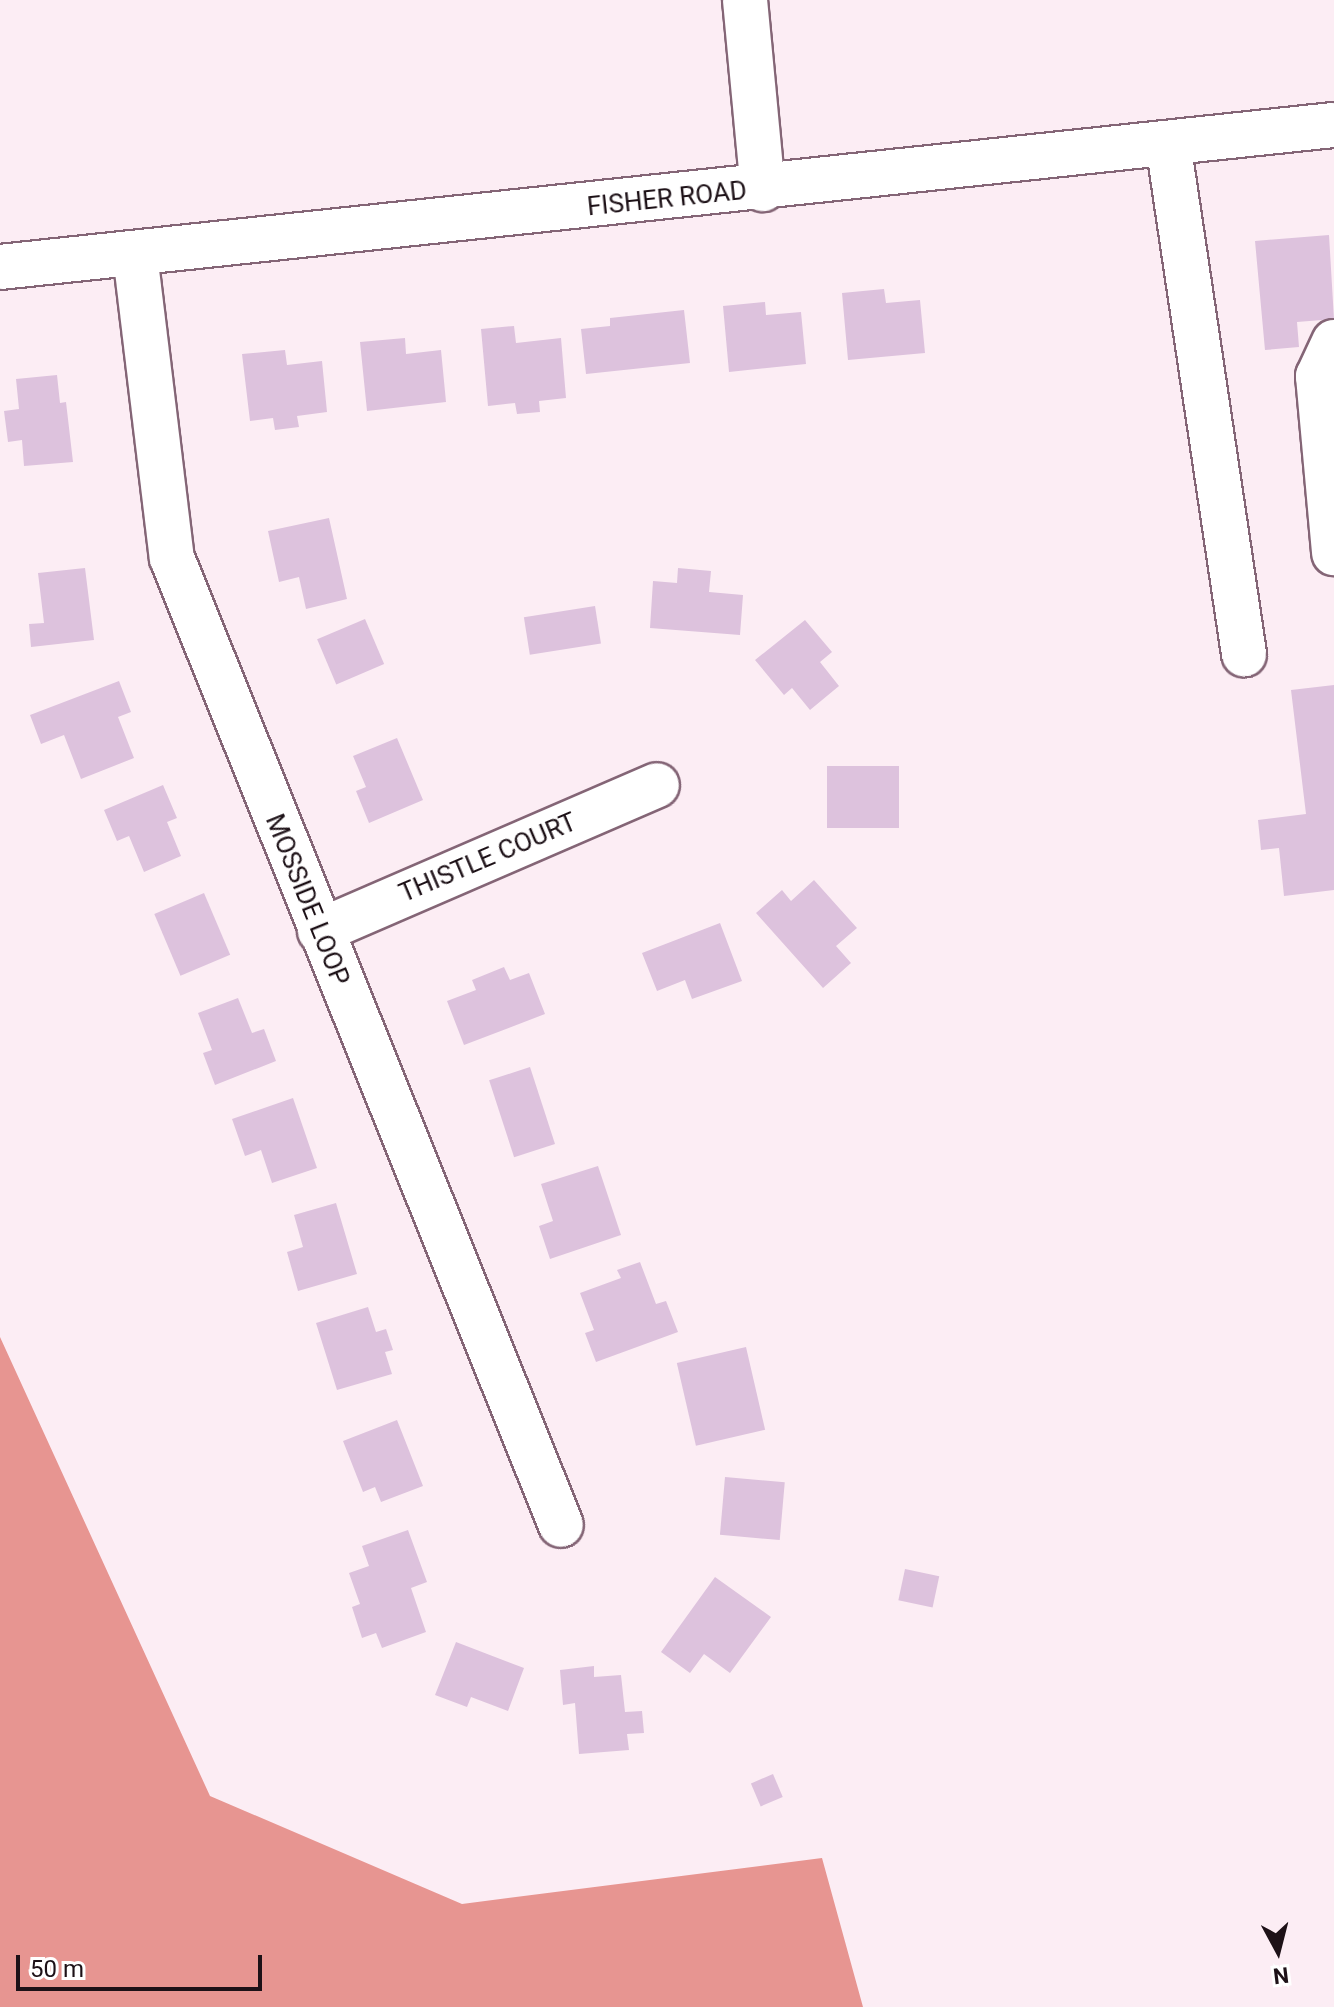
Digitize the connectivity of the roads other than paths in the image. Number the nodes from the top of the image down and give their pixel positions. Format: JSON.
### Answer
{"nodes":[{"id":1,"x":745,"y":0,"type":"edge"},
{"id":2,"x":1334,"y":125,"type":"edge"},
{"id":3,"x":1168,"y":143,"type":"junction"},
{"id":4,"x":763,"y":189,"type":"junction"},
{"id":5,"x":135,"y":254,"type":"junction"},
{"id":6,"x":0,"y":267,"type":"edge"},
{"id":7,"x":1334,"y":342,"type":"edge"},
{"id":8,"x":1334,"y":553,"type":"edge"},
{"id":9,"x":1244,"y":654,"type":"dead end"},
{"id":10,"x":657,"y":785,"type":"dead end"},
{"id":11,"x":320,"y":931,"type":"junction"},
{"id":12,"x":561,"y":1525,"type":"dead end"}],
"edges":[{"from":1,"to":4,"type":"street"},
{"from":2,"to":3,"type":"street","name":"FISHER ROAD"},
{"from":3,"to":4,"type":"street","name":"FISHER ROAD"},
{"from":3,"to":9,"type":"street"},
{"from":4,"to":5,"type":"street","name":"FISHER ROAD"},
{"from":5,"to":6,"type":"street","name":"FISHER ROAD"},
{"from":5,"to":11,"type":"street","name":"MOSSIDE LOOP"},
{"from":7,"to":8,"type":"street"},
{"from":10,"to":11,"type":"street","name":"THISTLE COURT"},
{"from":11,"to":12,"type":"street","name":"MOSSIDE LOOP"}]}
